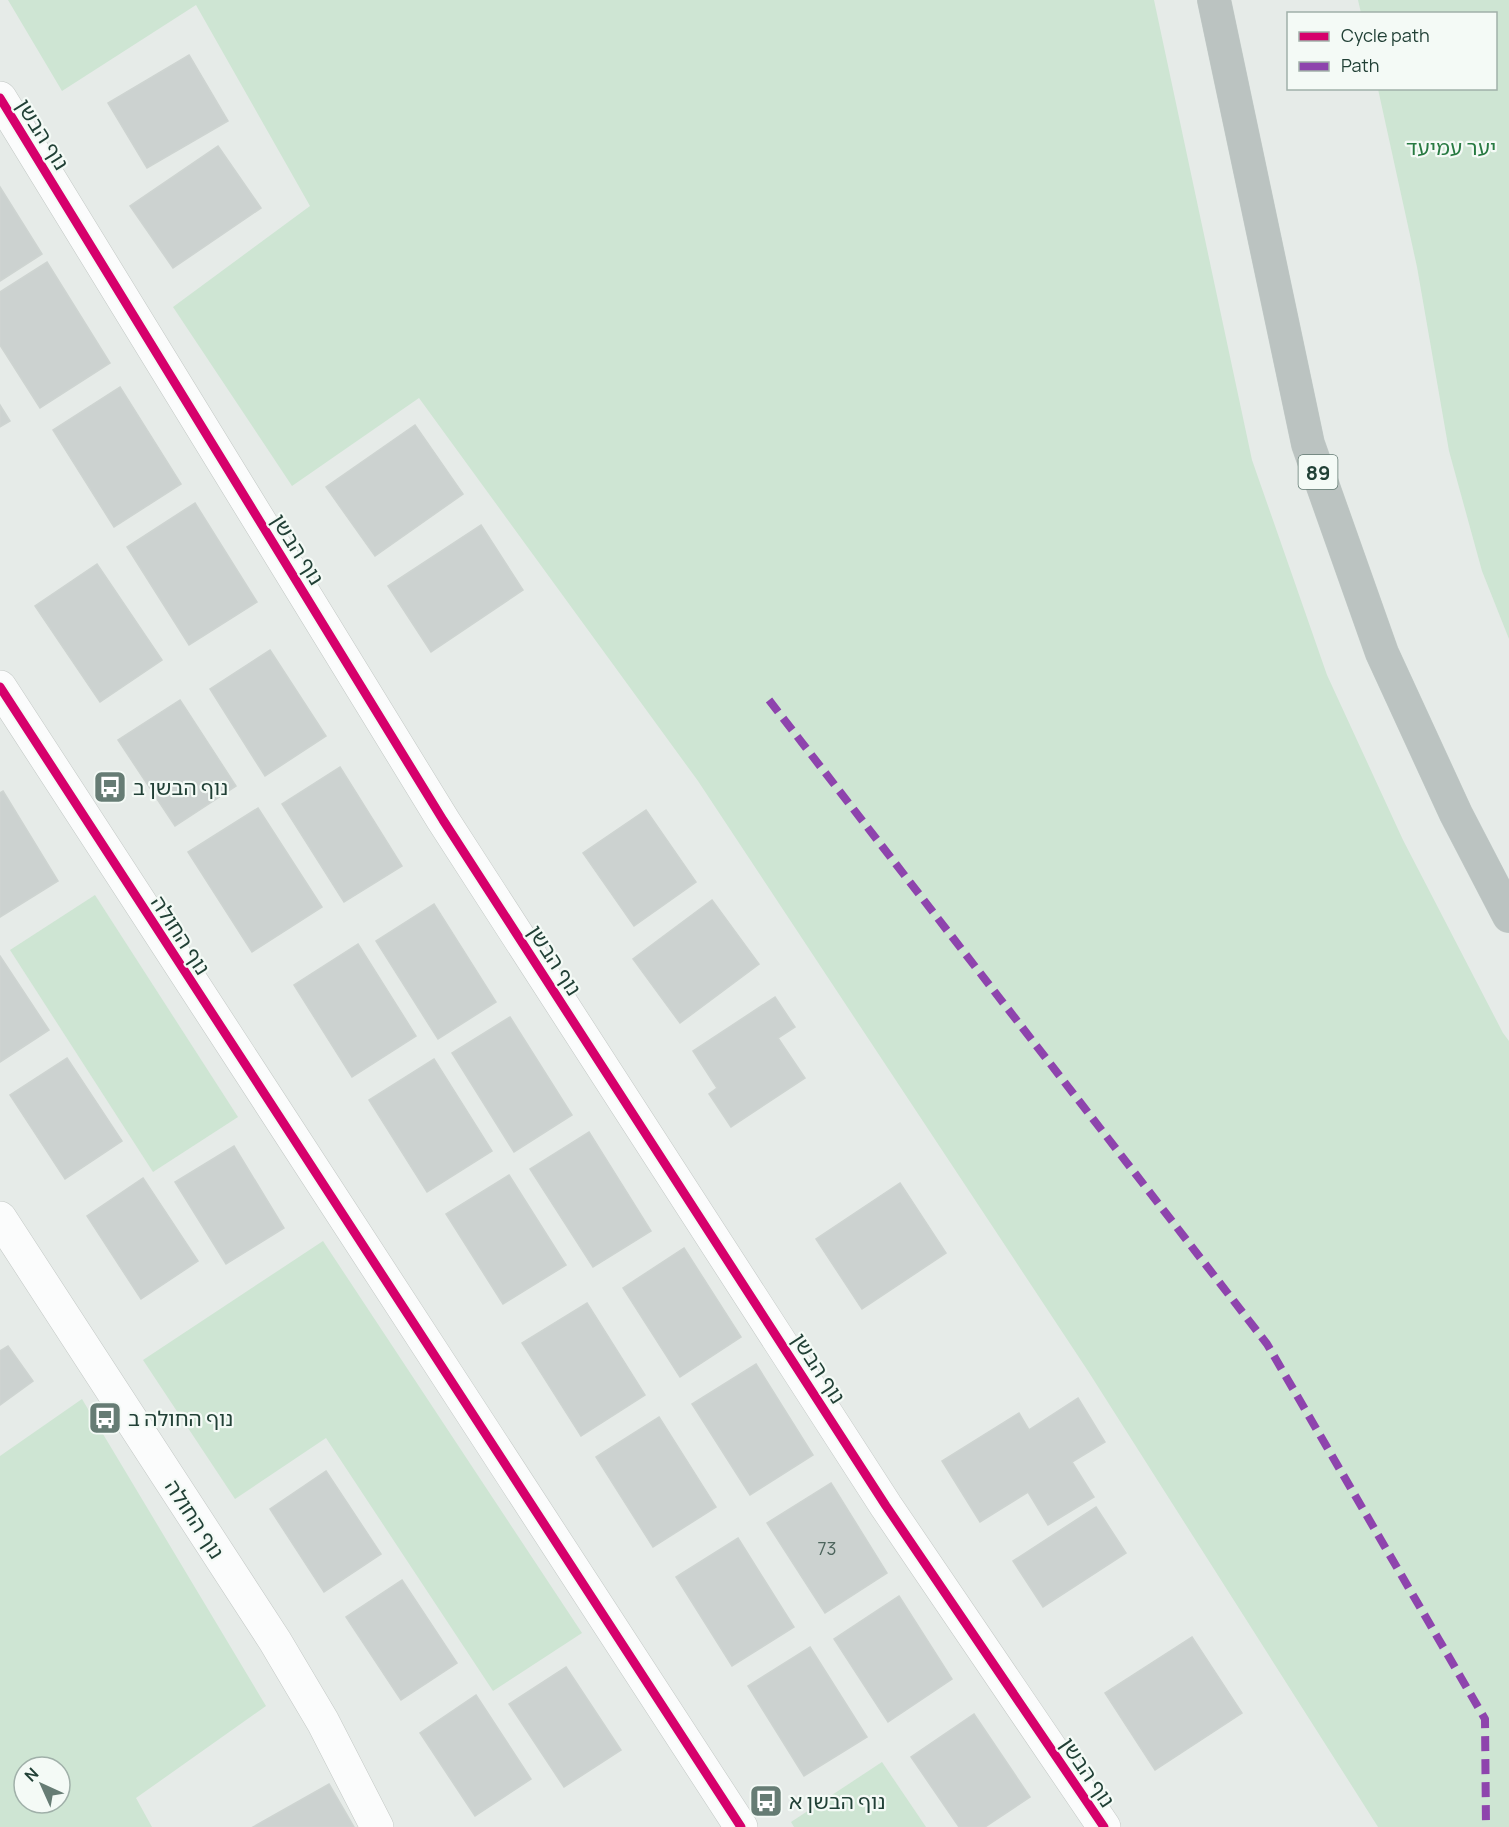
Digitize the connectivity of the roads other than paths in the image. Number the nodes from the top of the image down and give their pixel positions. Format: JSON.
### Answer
{"nodes":[{"id":1,"x":1214,"y":0,"type":"edge"},
{"id":2,"x":0,"y":98,"type":"edge"},
{"id":3,"x":0,"y":687,"type":"edge"},
{"id":4,"x":1509,"y":916,"type":"edge"},
{"id":5,"x":0,"y":1218,"type":"edge"},
{"id":6,"x":376,"y":1827,"type":"edge"},
{"id":7,"x":741,"y":1827,"type":"edge"},
{"id":8,"x":1104,"y":1827,"type":"edge"}],
"edges":[{"from":1,"to":4,"type":"highway","number":"89"},
{"from":2,"to":8,"type":"street","name":"נוף הבשן"},
{"from":3,"to":7,"type":"street","name":"נוף החולה"},
{"from":5,"to":6,"type":"street","name":"נוף החולה"}]}
